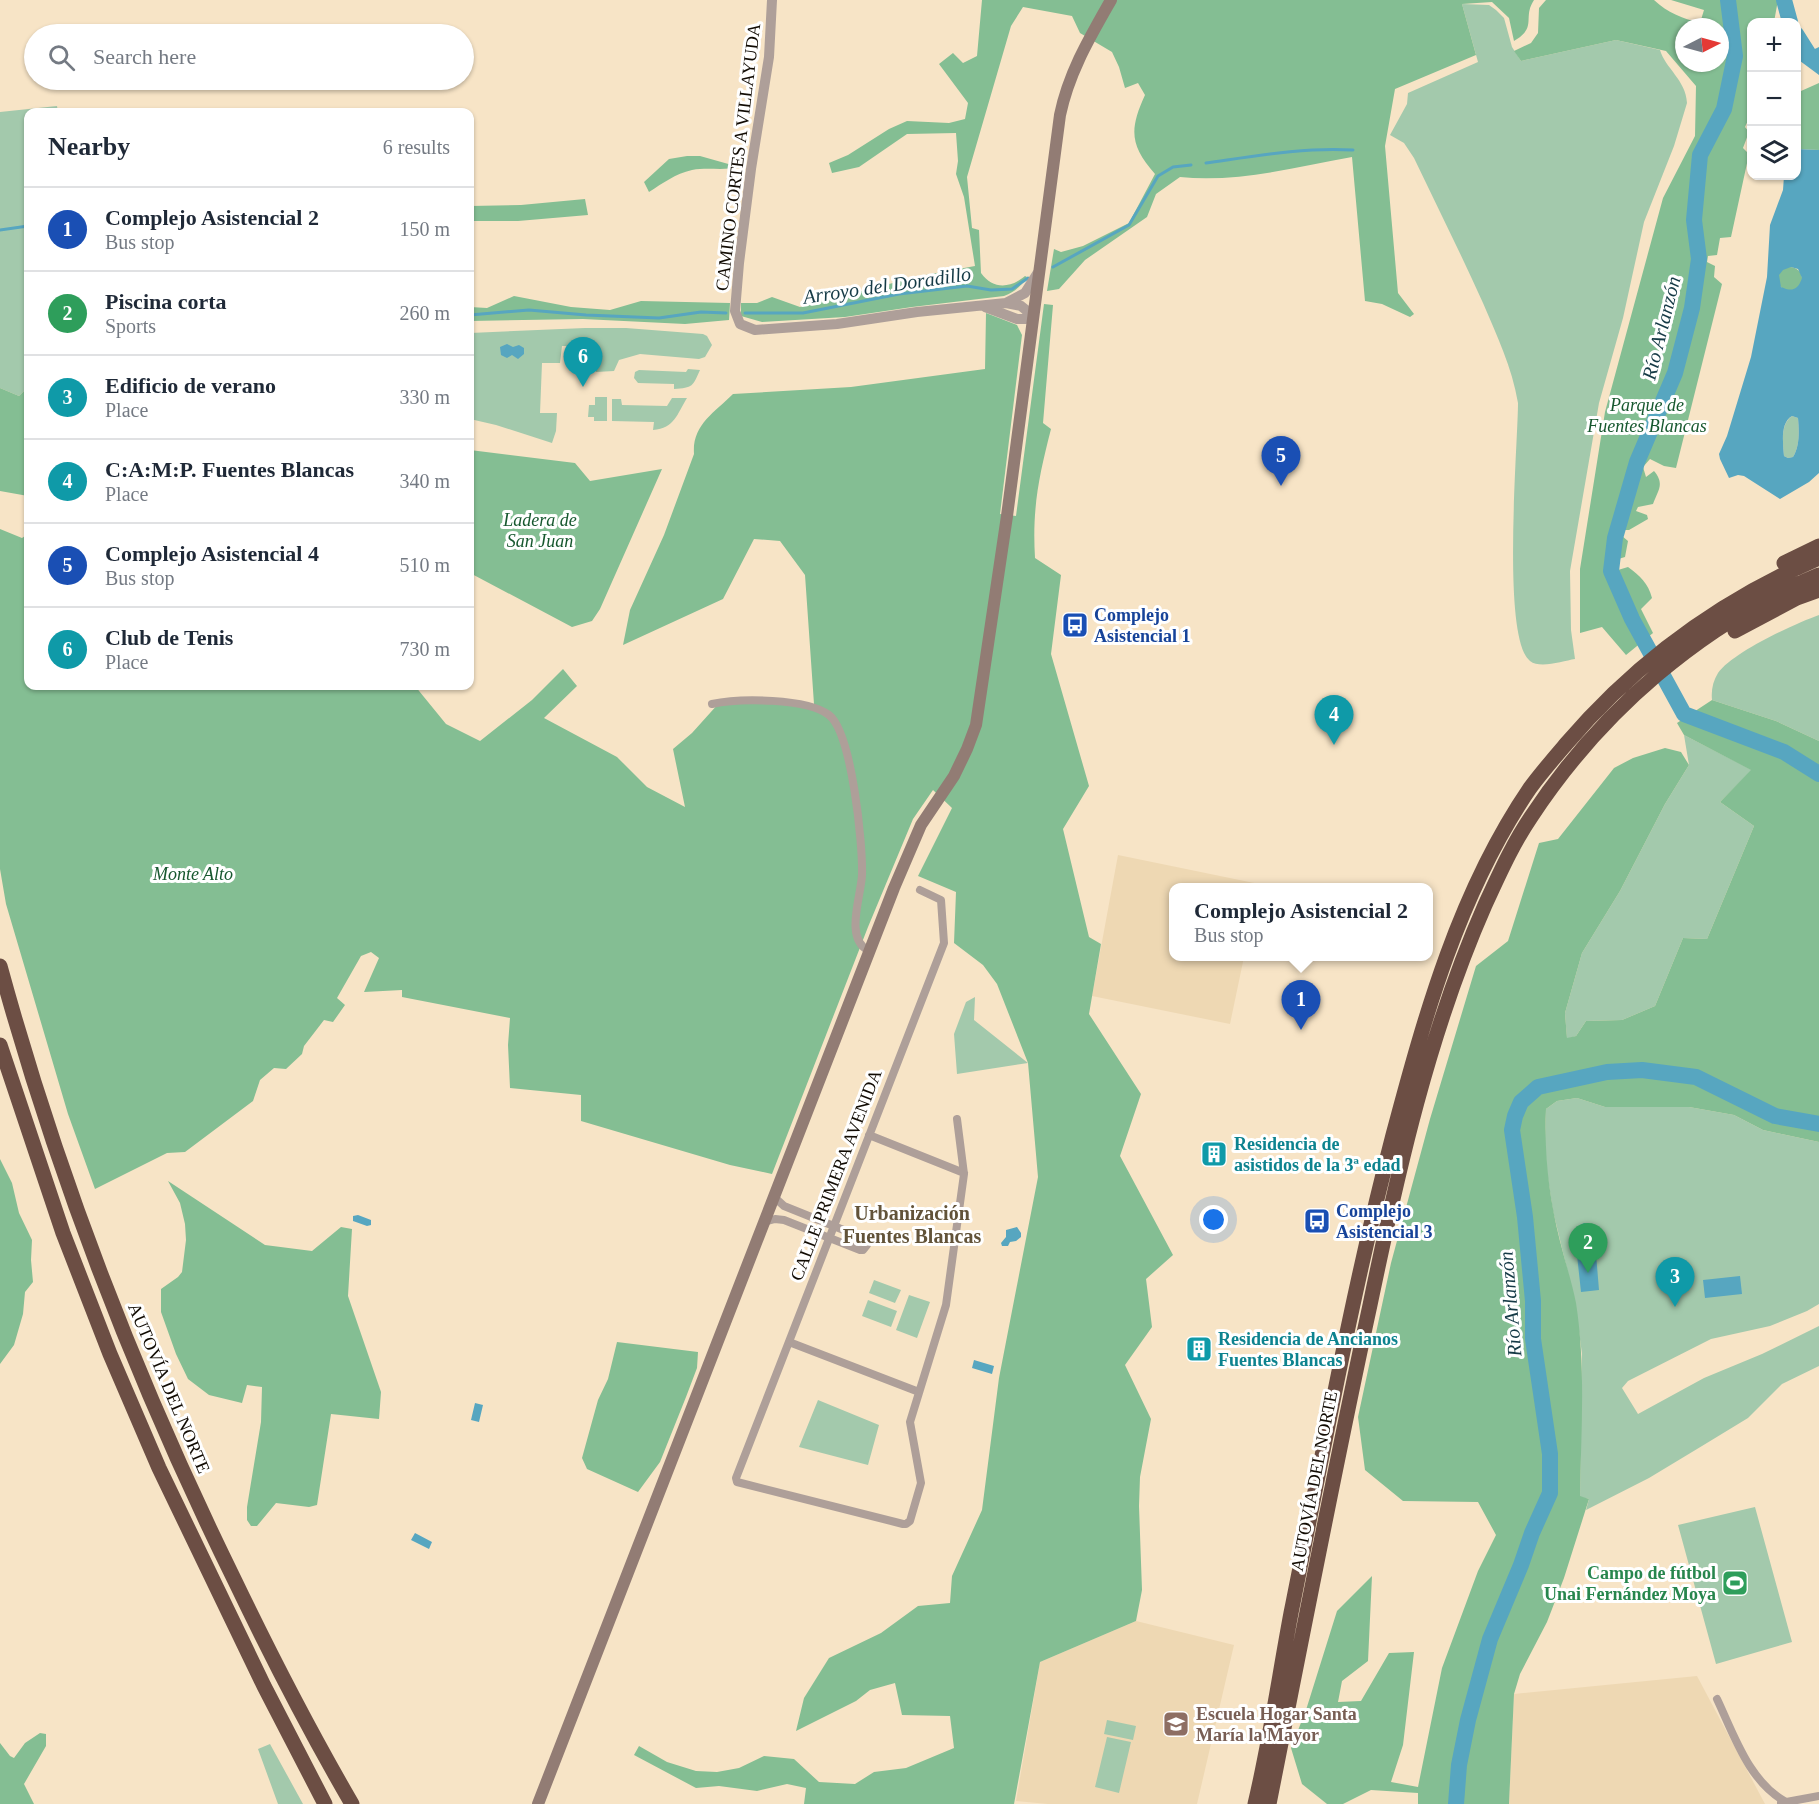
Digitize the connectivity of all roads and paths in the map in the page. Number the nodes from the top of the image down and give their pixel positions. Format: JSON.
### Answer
{"nodes":[{"id":1,"x":772,"y":0,"type":"edge"},
{"id":2,"x":1112,"y":0,"type":"edge"},
{"id":3,"x":1038,"y":271,"type":"junction"},
{"id":4,"x":1006,"y":303,"type":"junction"},
{"id":5,"x":982,"y":306,"type":"junction"},
{"id":6,"x":1031,"y":316,"type":"junction"},
{"id":7,"x":1017,"y":319,"type":"junction"},
{"id":8,"x":1030,"y":336,"type":"junction"},
{"id":9,"x":1819,"y":546,"type":"edge"},
{"id":10,"x":1819,"y":558,"type":"edge"},
{"id":11,"x":1819,"y":575,"type":"edge"},
{"id":12,"x":1819,"y":590,"type":"edge"},
{"id":13,"x":1696,"y":621,"type":"junction"},
{"id":14,"x":1711,"y":640,"type":"junction"},
{"id":15,"x":712,"y":704,"type":"dead end"},
{"id":16,"x":920,"y":890,"type":"dead end"},
{"id":17,"x":869,"y":951,"type":"junction"},
{"id":18,"x":0,"y":966,"type":"edge"},
{"id":19,"x":0,"y":1045,"type":"edge"},
{"id":20,"x":957,"y":1119,"type":"dead end"},
{"id":21,"x":869,"y":1135,"type":"junction"},
{"id":22,"x":964,"y":1173,"type":"junction"},
{"id":23,"x":774,"y":1196,"type":"junction"},
{"id":24,"x":764,"y":1222,"type":"junction"},
{"id":25,"x":834,"y":1226,"type":"junction"},
{"id":26,"x":829,"y":1238,"type":"junction"},
{"id":27,"x":789,"y":1342,"type":"junction"},
{"id":28,"x":919,"y":1392,"type":"junction"},
{"id":29,"x":258,"y":1630,"type":"junction"},
{"id":30,"x":1287,"y":1638,"type":"junction"},
{"id":31,"x":1717,"y":1699,"type":"dead end"},
{"id":32,"x":1819,"y":1796,"type":"edge"},
{"id":33,"x":1782,"y":1803,"type":"edge"},
{"id":34,"x":325,"y":1804,"type":"edge"},
{"id":35,"x":351,"y":1804,"type":"edge"},
{"id":36,"x":363,"y":1804,"type":"edge"},
{"id":37,"x":538,"y":1804,"type":"edge"},
{"id":38,"x":1250,"y":1804,"type":"edge"},
{"id":39,"x":1255,"y":1804,"type":"edge"},
{"id":40,"x":1269,"y":1804,"type":"edge"}],
"edges":[{"from":1,"to":5,"type":"street","name":"CAMINO CORTES A VILLAYUDA"},
{"from":2,"to":3,"type":"main road"},
{"from":3,"to":4,"type":"street","name":"CAMINO CORTES A VILLAYUDA"},
{"from":3,"to":6,"type":"main road"},
{"from":4,"to":5,"type":"street","name":"CAMINO CORTES A VILLAYUDA"},
{"from":4,"to":6,"type":"street"},
{"from":5,"to":7,"type":"street","name":"CAMINO CORTES A VILLAYUDA"},
{"from":6,"to":7,"type":"street"},
{"from":6,"to":8,"type":"main road"},
{"from":7,"to":8,"type":"street"},
{"from":8,"to":17,"type":"main road"},
{"from":9,"to":13,"type":"highway"},
{"from":10,"to":13,"type":"highway"},
{"from":11,"to":14,"type":"highway","name":"AUTOVÍA DEL NORTE"},
{"from":12,"to":14,"type":"highway"},
{"from":13,"to":30,"type":"highway","name":"AUTOVÍA DEL NORTE"},
{"from":14,"to":40,"type":"highway","name":"AUTOVÍA DEL NORTE"},
{"from":15,"to":17,"type":"street"},
{"from":16,"to":21,"type":"street","name":"CALLE PRIMERA AVENIDA"},
{"from":17,"to":23,"type":"main road"},
{"from":18,"to":29,"type":"highway","name":"AUTOVÍA DEL NORTE"},
{"from":19,"to":34,"type":"highway"},
{"from":20,"to":22,"type":"street"},
{"from":21,"to":22,"type":"street"},
{"from":21,"to":25,"type":"street","name":"CALLE PRIMERA AVENIDA"},
{"from":22,"to":28,"type":"street"},
{"from":23,"to":24,"type":"main road"},
{"from":23,"to":25,"type":"street"},
{"from":24,"to":26,"type":"street"},
{"from":24,"to":37,"type":"main road"},
{"from":25,"to":26,"type":"street","name":"CALLE PRIMERA AVENIDA"},
{"from":25,"to":26,"type":"street"},
{"from":26,"to":27,"type":"street","name":"CALLE PRIMERA AVENIDA"},
{"from":27,"to":28,"type":"street"},
{"from":27,"to":28,"type":"street","name":"CALLE PRIMERA AVENIDA"},
{"from":29,"to":35,"type":"highway","name":"AUTOVÍA DEL NORTE"},
{"from":29,"to":36,"type":"highway"},
{"from":30,"to":38,"type":"highway"},
{"from":30,"to":39,"type":"highway"},
{"from":31,"to":33,"type":"street"},
{"from":32,"to":33,"type":"street"}]}
